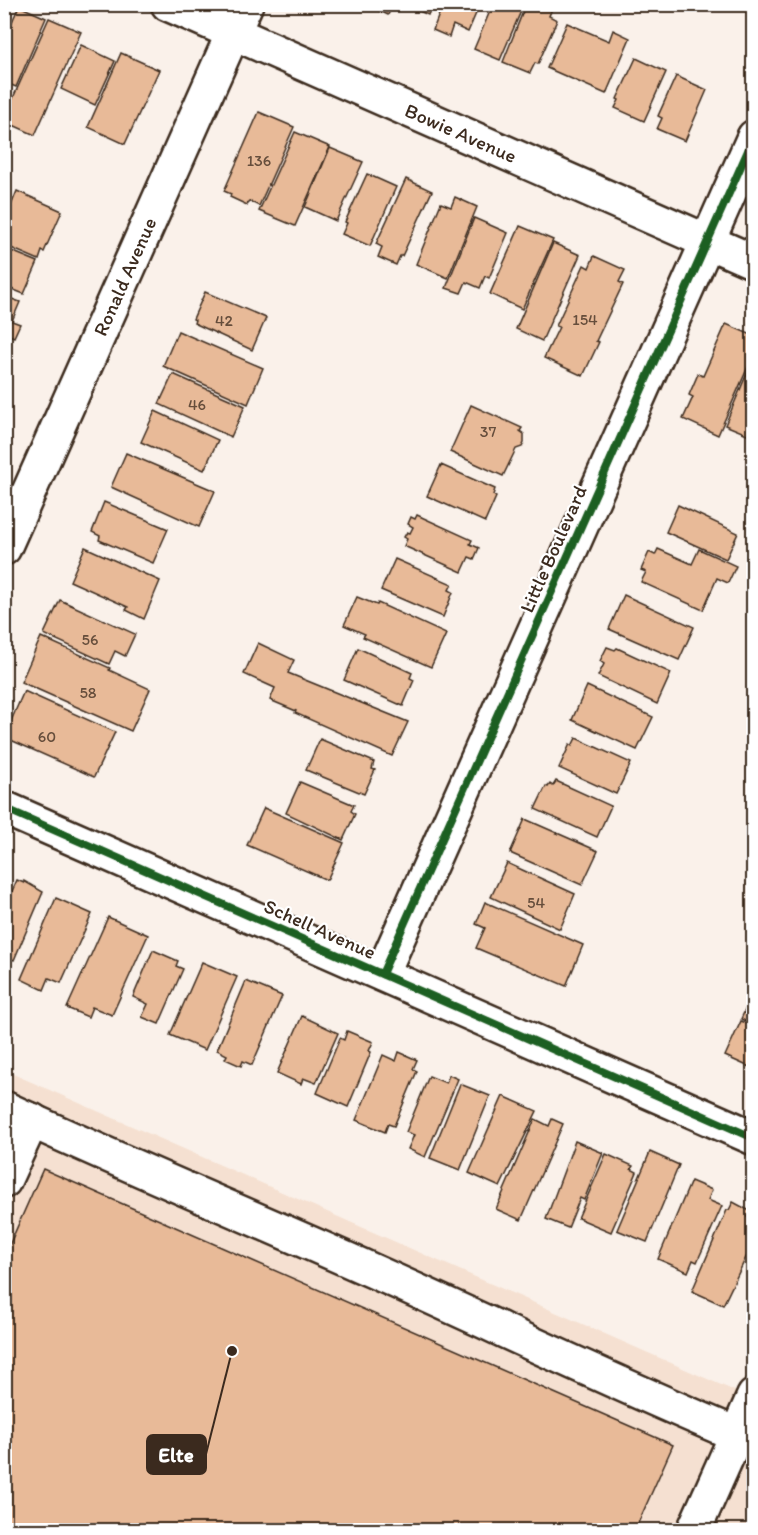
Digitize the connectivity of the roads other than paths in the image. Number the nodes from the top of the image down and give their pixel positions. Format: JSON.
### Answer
{"nodes":[{"id":1,"x":168,"y":4,"type":"edge"},
{"id":2,"x":239,"y":19,"type":"edge"},
{"id":3,"x":753,"y":137,"type":"edge"},
{"id":4,"x":707,"y":241,"type":"junction"},
{"id":5,"x":753,"y":262,"type":"edge"},
{"id":6,"x":4,"y":548,"type":"edge"},
{"id":7,"x":4,"y":808,"type":"edge"},
{"id":8,"x":382,"y":974,"type":"junction"},
{"id":9,"x":18,"y":1114,"type":"edge"},
{"id":10,"x":753,"y":1138,"type":"edge"},
{"id":11,"x":4,"y":1180,"type":"edge"},
{"id":12,"x":753,"y":1396,"type":"edge"},
{"id":13,"x":736,"y":1434,"type":"junction"},
{"id":14,"x":694,"y":1530,"type":"edge"}],
"edges":[{"from":1,"to":2,"type":"street","name":"Bowie Avenue"},
{"from":2,"to":4,"type":"street","name":"Bowie Avenue"},
{"from":2,"to":6,"type":"street","name":"Ronald Avenue"},
{"from":3,"to":4,"type":"street","name":"Little Boulevard"},
{"from":4,"to":5,"type":"street","name":"Bowie Avenue"},
{"from":4,"to":8,"type":"street","name":"Little Boulevard"},
{"from":7,"to":8,"type":"street","name":"Schell Avenue"},
{"from":8,"to":10,"type":"street","name":"Schell Avenue"},
{"from":9,"to":11,"type":"street"},
{"from":9,"to":13,"type":"street"},
{"from":12,"to":13,"type":"street"},
{"from":13,"to":14,"type":"street"}]}
